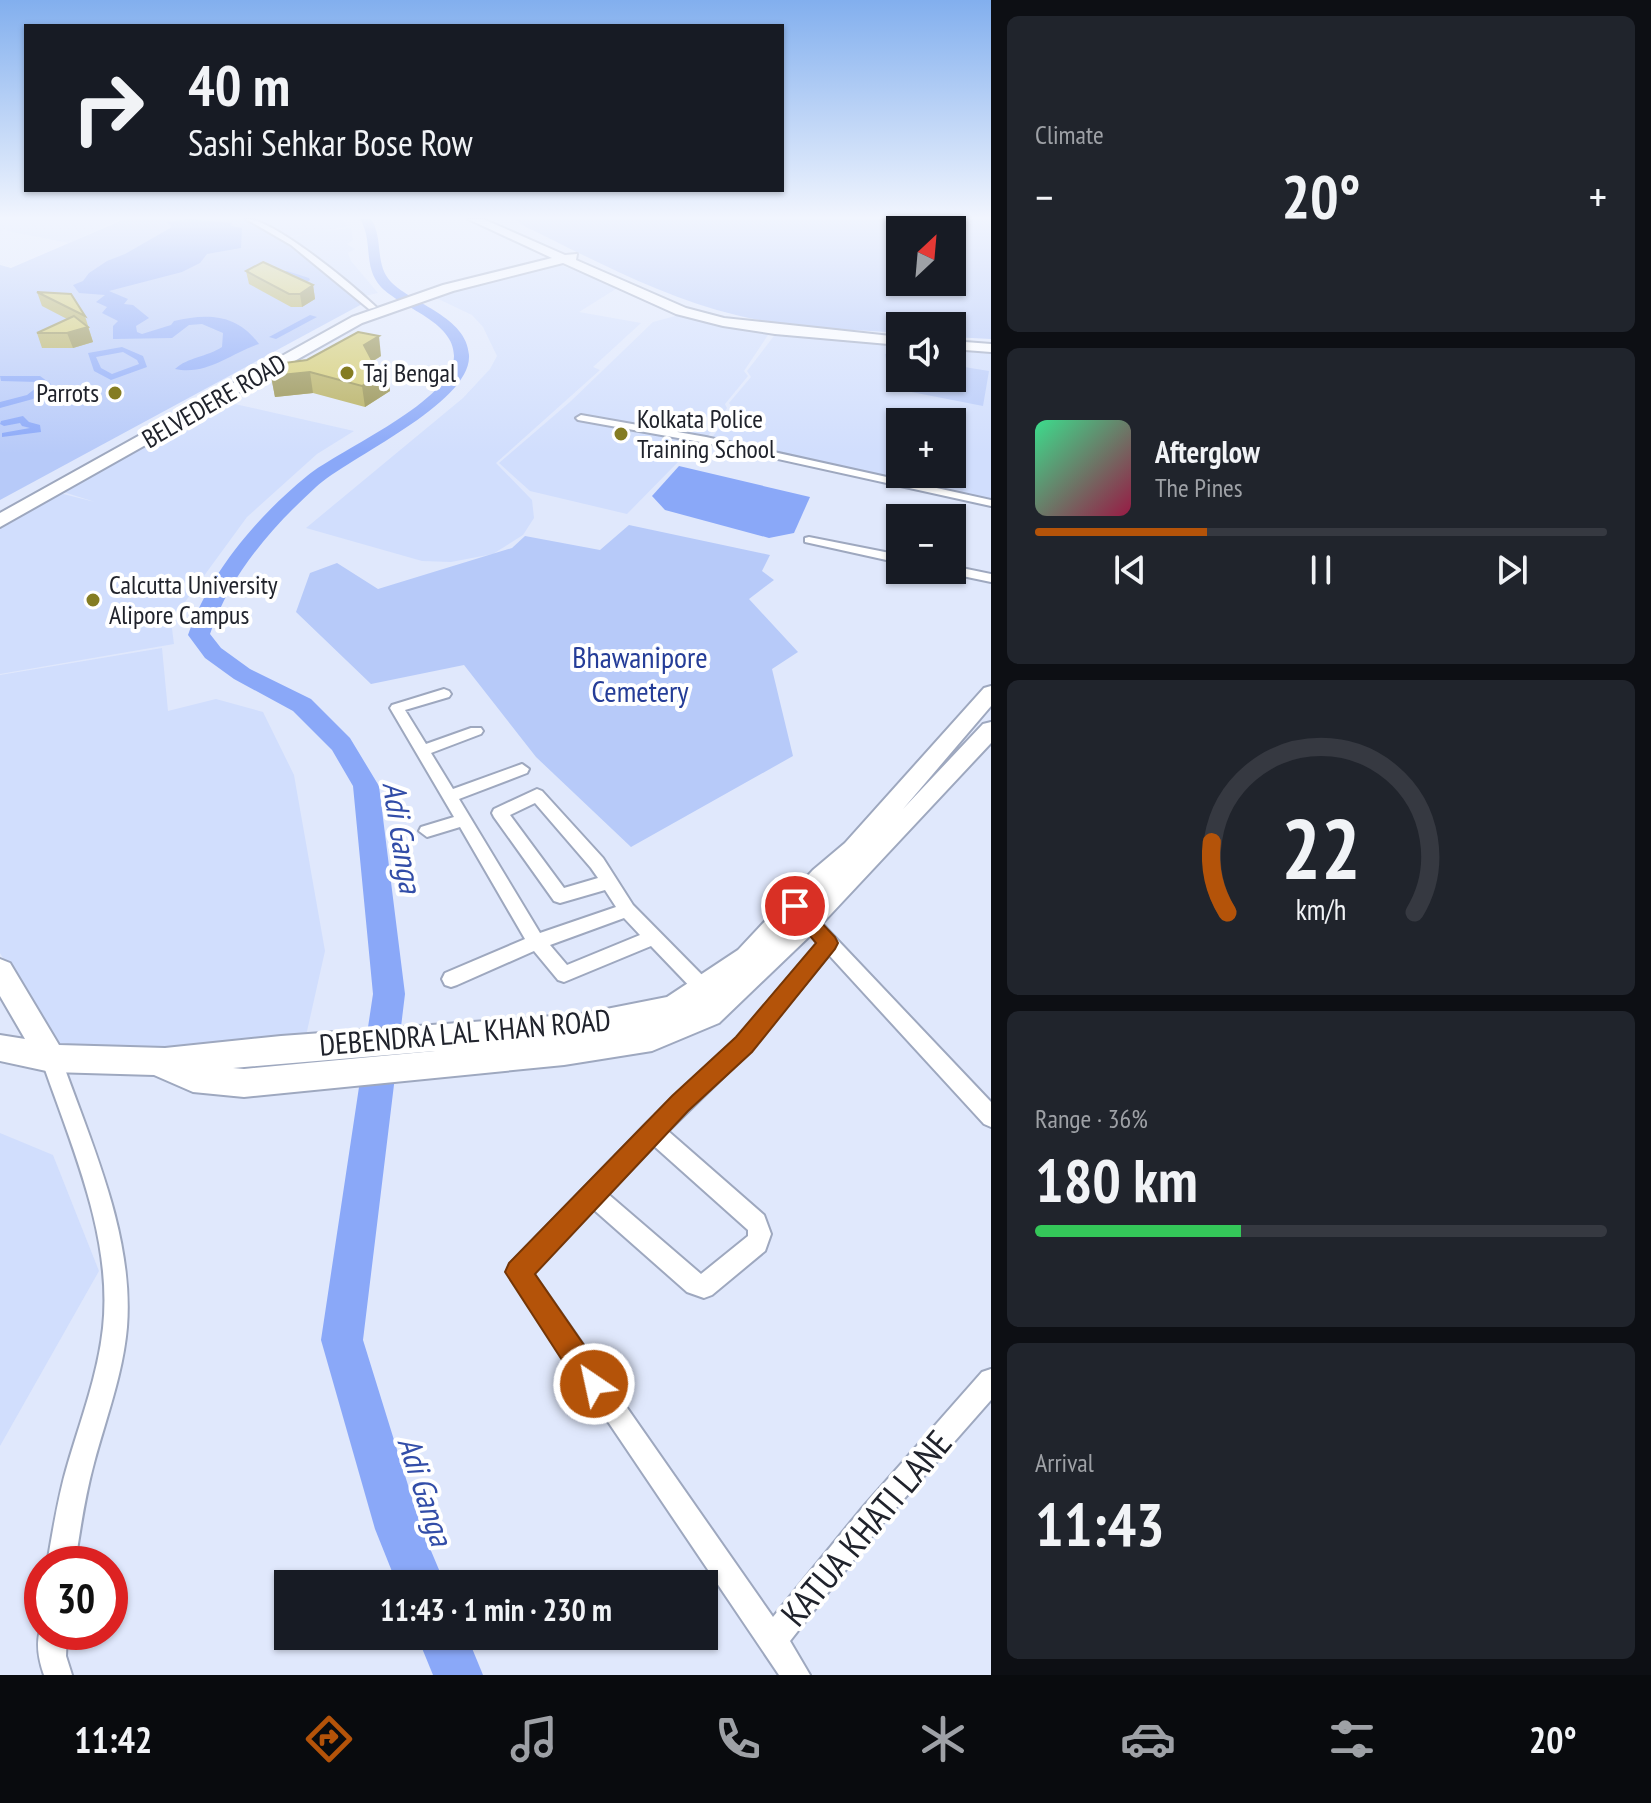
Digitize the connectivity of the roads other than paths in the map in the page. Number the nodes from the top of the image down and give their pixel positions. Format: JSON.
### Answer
{"nodes":[{"id":1,"x":372,"y":297,"type":"edge"},
{"id":2,"x":409,"y":297,"type":"edge"},
{"id":3,"x":651,"y":297,"type":"edge"},
{"id":4,"x":384,"y":305,"type":"junction"},
{"id":5,"x":886,"y":337,"type":"edge"},
{"id":6,"x":966,"y":340,"type":"edge"},
{"id":7,"x":991,"y":342,"type":"edge"},
{"id":8,"x":966,"y":346,"type":"edge"},
{"id":9,"x":991,"y":348,"type":"edge"},
{"id":10,"x":581,"y":418,"type":"dead end"},
{"id":11,"x":991,"y":503,"type":"edge"},
{"id":12,"x":0,"y":517,"type":"edge"},
{"id":13,"x":809,"y":540,"type":"dead end"},
{"id":14,"x":886,"y":556,"type":"edge"},
{"id":15,"x":966,"y":573,"type":"edge"},
{"id":16,"x":991,"y":578,"type":"edge"},
{"id":17,"x":991,"y":693,"type":"edge"},
{"id":18,"x":444,"y":694,"type":"dead end"},
{"id":19,"x":991,"y":729,"type":"edge"},
{"id":20,"x":476,"y":731,"type":"dead end"},
{"id":21,"x":424,"y":750,"type":"junction"},
{"id":22,"x":522,"y":769,"type":"dead end"},
{"id":23,"x":450,"y":796,"type":"junction"},
{"id":24,"x":464,"y":820,"type":"junction"},
{"id":25,"x":427,"y":831,"type":"dead end"},
{"id":26,"x":609,"y":882,"type":"junction"},
{"id":27,"x":627,"y":910,"type":"junction"},
{"id":28,"x":801,"y":914,"type":"junction"},
{"id":29,"x":653,"y":937,"type":"junction"},
{"id":30,"x":537,"y":942,"type":"junction"},
{"id":31,"x":828,"y":943,"type":"junction"},
{"id":32,"x":0,"y":971,"type":"edge"},
{"id":33,"x":451,"y":979,"type":"dead end"},
{"id":34,"x":703,"y":988,"type":"junction"},
{"id":35,"x":0,"y":1048,"type":"edge"},
{"id":36,"x":51,"y":1058,"type":"junction"},
{"id":37,"x":156,"y":1062,"type":"junction"},
{"id":38,"x":991,"y":1117,"type":"edge"},
{"id":39,"x":653,"y":1131,"type":"junction"},
{"id":40,"x":592,"y":1194,"type":"junction"},
{"id":41,"x":991,"y":1381,"type":"edge"},
{"id":42,"x":64,"y":1546,"type":"edge"},
{"id":43,"x":773,"y":1639,"type":"junction"},
{"id":44,"x":52,"y":1650,"type":"edge"},
{"id":45,"x":58,"y":1675,"type":"edge"},
{"id":46,"x":796,"y":1675,"type":"edge"}],
"edges":[{"from":1,"to":4,"type":"street"},
{"from":2,"to":4,"type":"highway","name":"BELVEDERE ROAD"},
{"from":3,"to":5,"type":"highway"},
{"from":4,"to":12,"type":"highway","name":"BELVEDERE ROAD"},
{"from":6,"to":7,"type":"highway"},
{"from":8,"to":9,"type":"highway"},
{"from":10,"to":11,"type":"street"},
{"from":13,"to":14,"type":"street"},
{"from":15,"to":16,"type":"street"},
{"from":17,"to":28,"type":"main road","name":"DEBENDRA LAL KHAN ROAD"},
{"from":18,"to":21,"type":"street"},
{"from":19,"to":28,"type":"main road"},
{"from":20,"to":21,"type":"street"},
{"from":21,"to":23,"type":"street"},
{"from":22,"to":23,"type":"street"},
{"from":23,"to":24,"type":"street"},
{"from":24,"to":25,"type":"street"},
{"from":24,"to":30,"type":"street"},
{"from":26,"to":26,"type":"street"},
{"from":26,"to":27,"type":"street"},
{"from":27,"to":29,"type":"street"},
{"from":27,"to":30,"type":"street"},
{"from":28,"to":31,"type":"street"},
{"from":28,"to":34,"type":"main road","name":"DEBENDRA LAL KHAN ROAD"},
{"from":28,"to":37,"type":"main road"},
{"from":29,"to":30,"type":"street"},
{"from":29,"to":34,"type":"street"},
{"from":30,"to":33,"type":"street"},
{"from":31,"to":38,"type":"street"},
{"from":31,"to":39,"type":"street"},
{"from":32,"to":36,"type":"main road"},
{"from":34,"to":37,"type":"main road","name":"DEBENDRA LAL KHAN ROAD"},
{"from":35,"to":36,"type":"main road","name":"DEBENDRA LAL KHAN ROAD"},
{"from":36,"to":37,"type":"main road","name":"DEBENDRA LAL KHAN ROAD"},
{"from":36,"to":42,"type":"street"},
{"from":39,"to":40,"type":"street"},
{"from":39,"to":40,"type":"street"},
{"from":40,"to":43,"type":"street"},
{"from":41,"to":43,"type":"street","name":"KATUA KHATI LANE"},
{"from":43,"to":46,"type":"street"},
{"from":44,"to":45,"type":"street"}]}
